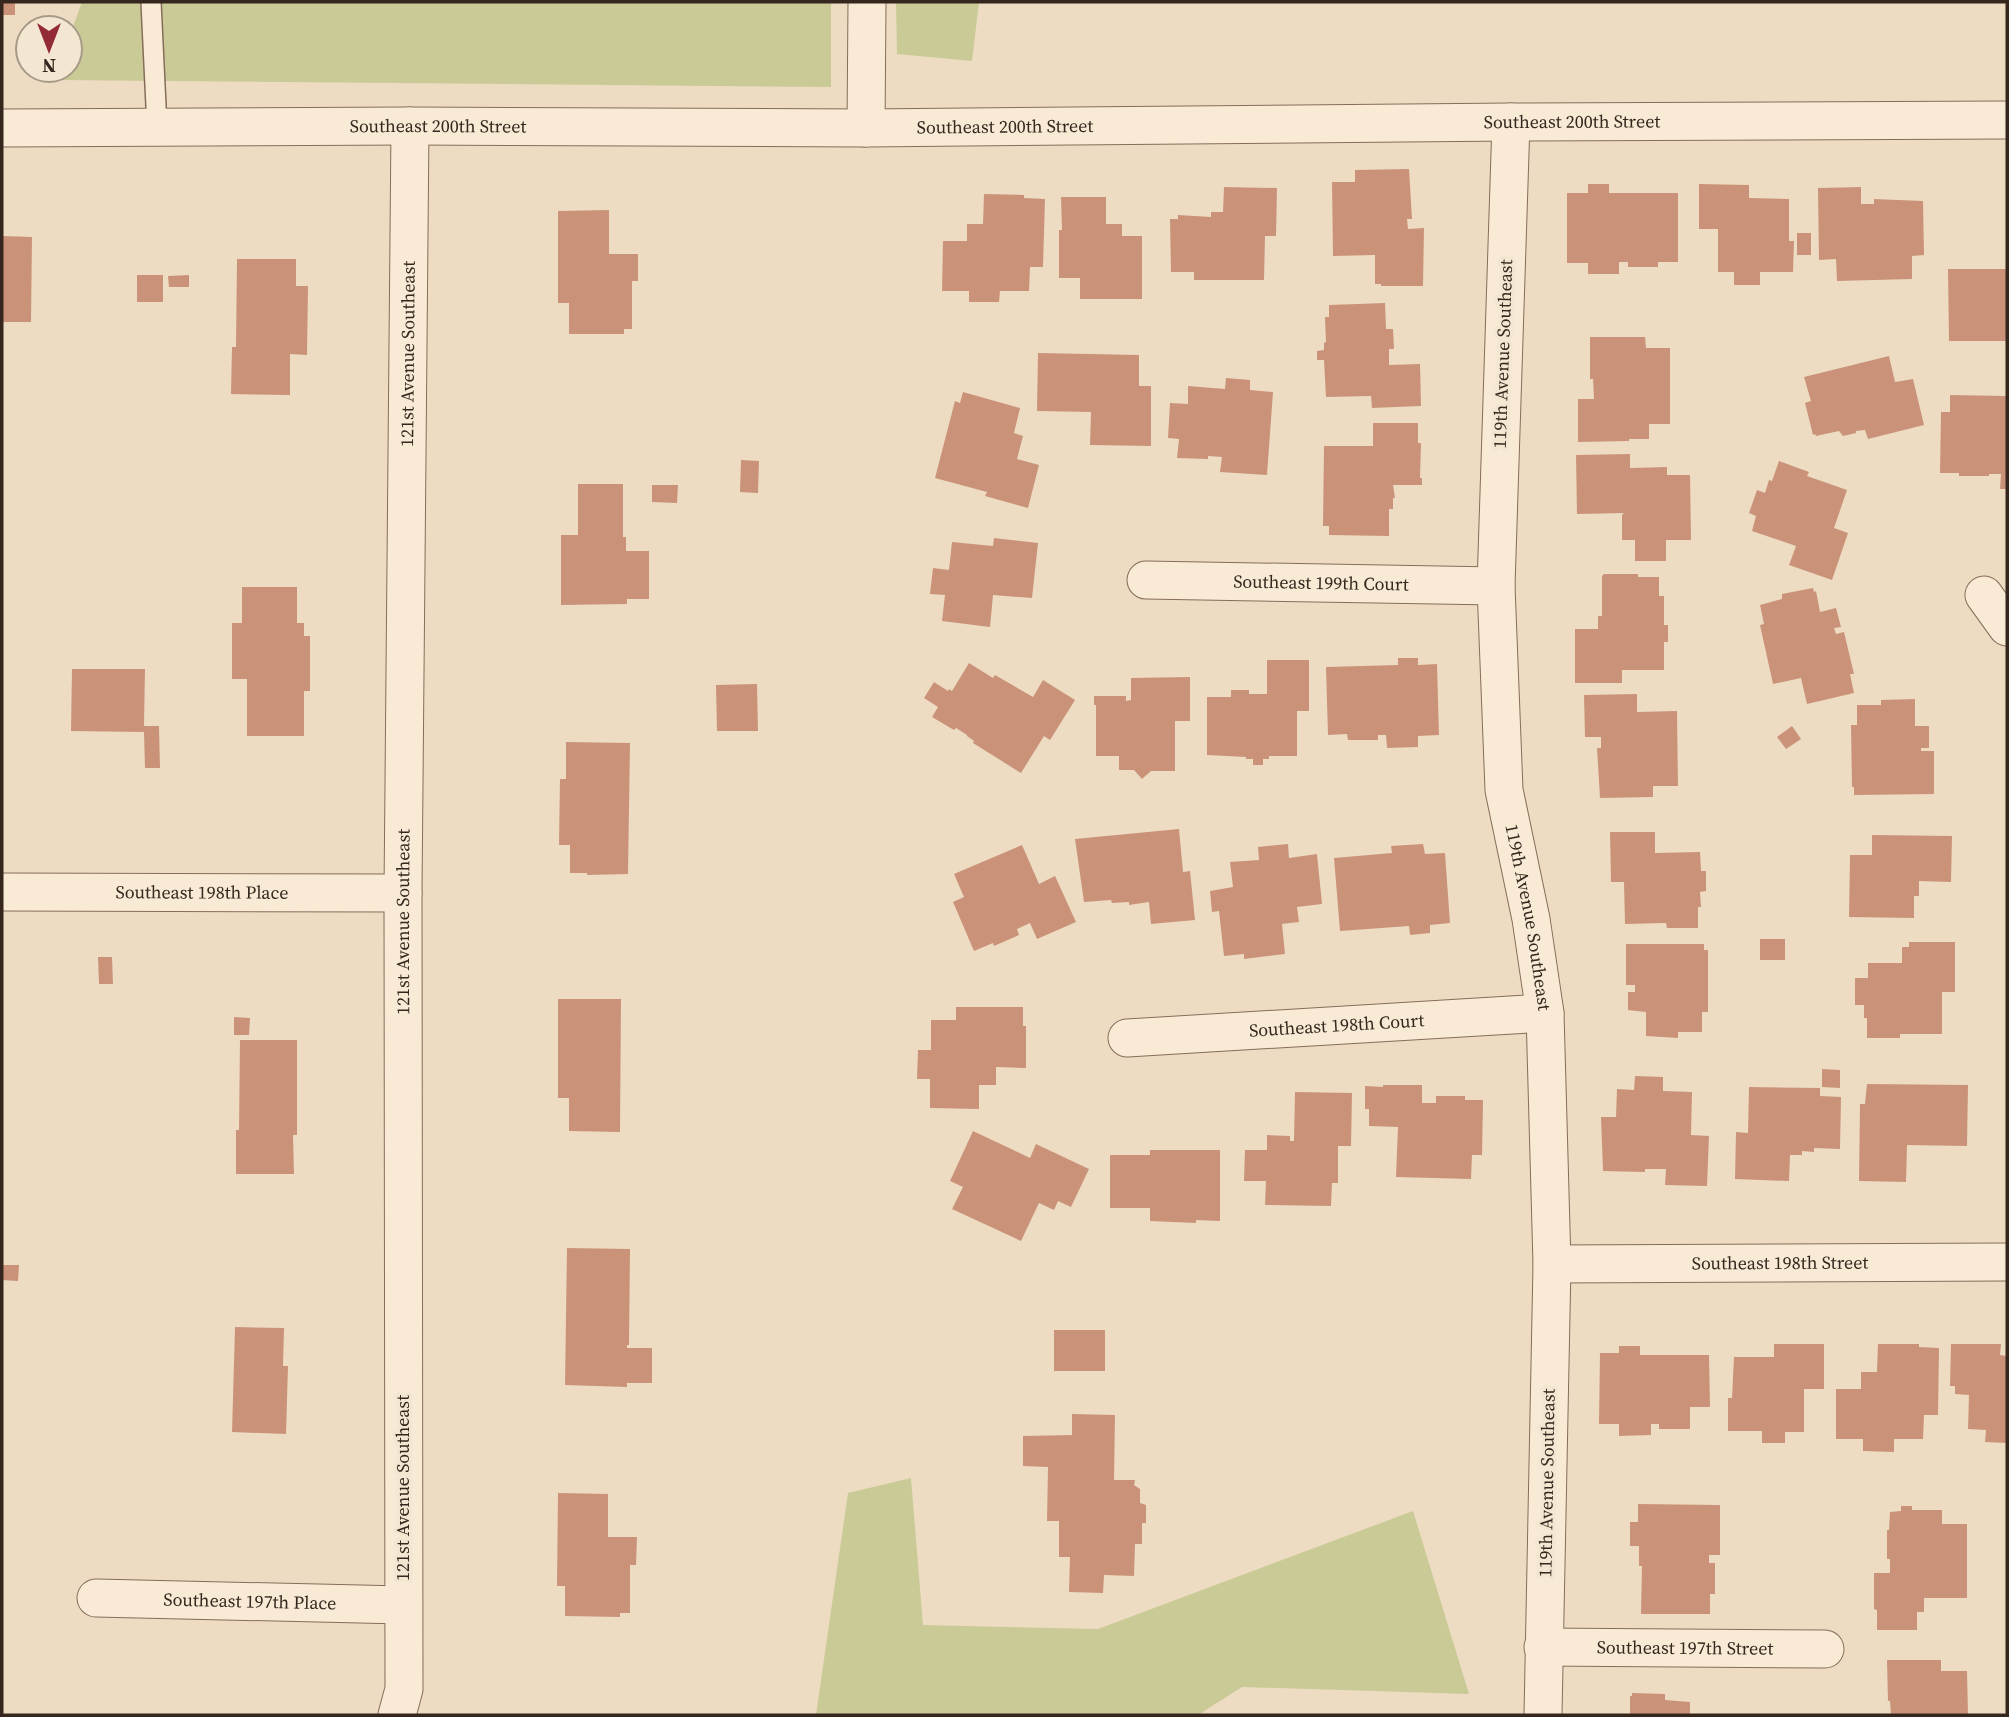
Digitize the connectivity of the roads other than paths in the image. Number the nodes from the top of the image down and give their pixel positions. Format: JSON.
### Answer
{"nodes":[{"id":1,"x":151,"y":2,"type":"edge"},
{"id":2,"x":867,"y":2,"type":"edge"},
{"id":3,"x":2007,"y":120,"type":"edge"},
{"id":4,"x":1511,"y":122,"type":"junction"},
{"id":5,"x":410,"y":126,"type":"junction"},
{"id":6,"x":157,"y":127,"type":"junction"},
{"id":7,"x":2,"y":128,"type":"edge"},
{"id":8,"x":866,"y":128,"type":"junction"},
{"id":9,"x":1146,"y":580,"type":"dead end"},
{"id":10,"x":1496,"y":586,"type":"junction"},
{"id":11,"x":1984,"y":596,"type":"dead end"},
{"id":12,"x":2007,"y":627,"type":"edge"},
{"id":13,"x":2,"y":891,"type":"edge"},
{"id":14,"x":403,"y":893,"type":"junction"},
{"id":15,"x":1545,"y":1013,"type":"junction"},
{"id":16,"x":1127,"y":1038,"type":"dead end"},
{"id":17,"x":2007,"y":1262,"type":"edge"},
{"id":18,"x":1552,"y":1264,"type":"junction"},
{"id":19,"x":96,"y":1598,"type":"dead end"},
{"id":20,"x":403,"y":1605,"type":"junction"},
{"id":21,"x":1543,"y":1647,"type":"junction"},
{"id":22,"x":1825,"y":1649,"type":"dead end"},
{"id":23,"x":397,"y":1715,"type":"edge"},
{"id":24,"x":1543,"y":1715,"type":"edge"}],
"edges":[{"from":1,"to":6,"type":"lane"},
{"from":2,"to":8,"type":"street"},
{"from":3,"to":4,"type":"street","name":"Southeast 200th Street"},
{"from":4,"to":8,"type":"street","name":"Southeast 200th Street"},
{"from":4,"to":10,"type":"street","name":"119th Avenue Southeast"},
{"from":5,"to":6,"type":"street","name":"Southeast 200th Street"},
{"from":5,"to":8,"type":"street","name":"Southeast 200th Street"},
{"from":5,"to":14,"type":"street","name":"121st Avenue Southeast"},
{"from":6,"to":7,"type":"street","name":"Southeast 200th Street"},
{"from":9,"to":10,"type":"street","name":"Southeast 199th Court"},
{"from":10,"to":15,"type":"street","name":"119th Avenue Southeast"},
{"from":11,"to":12,"type":"street"},
{"from":13,"to":14,"type":"street","name":"Southeast 198th Place"},
{"from":14,"to":20,"type":"street","name":"121st Avenue Southeast"},
{"from":15,"to":16,"type":"street","name":"Southeast 198th Court"},
{"from":15,"to":18,"type":"street","name":"119th Avenue Southeast"},
{"from":17,"to":18,"type":"street","name":"Southeast 198th Street"},
{"from":18,"to":21,"type":"street","name":"119th Avenue Southeast"},
{"from":19,"to":20,"type":"street","name":"Southeast 197th Place"},
{"from":20,"to":23,"type":"street","name":"121st Avenue Southeast"},
{"from":21,"to":22,"type":"street","name":"Southeast 197th Street"},
{"from":21,"to":24,"type":"street","name":"119th Avenue Southeast"}]}
